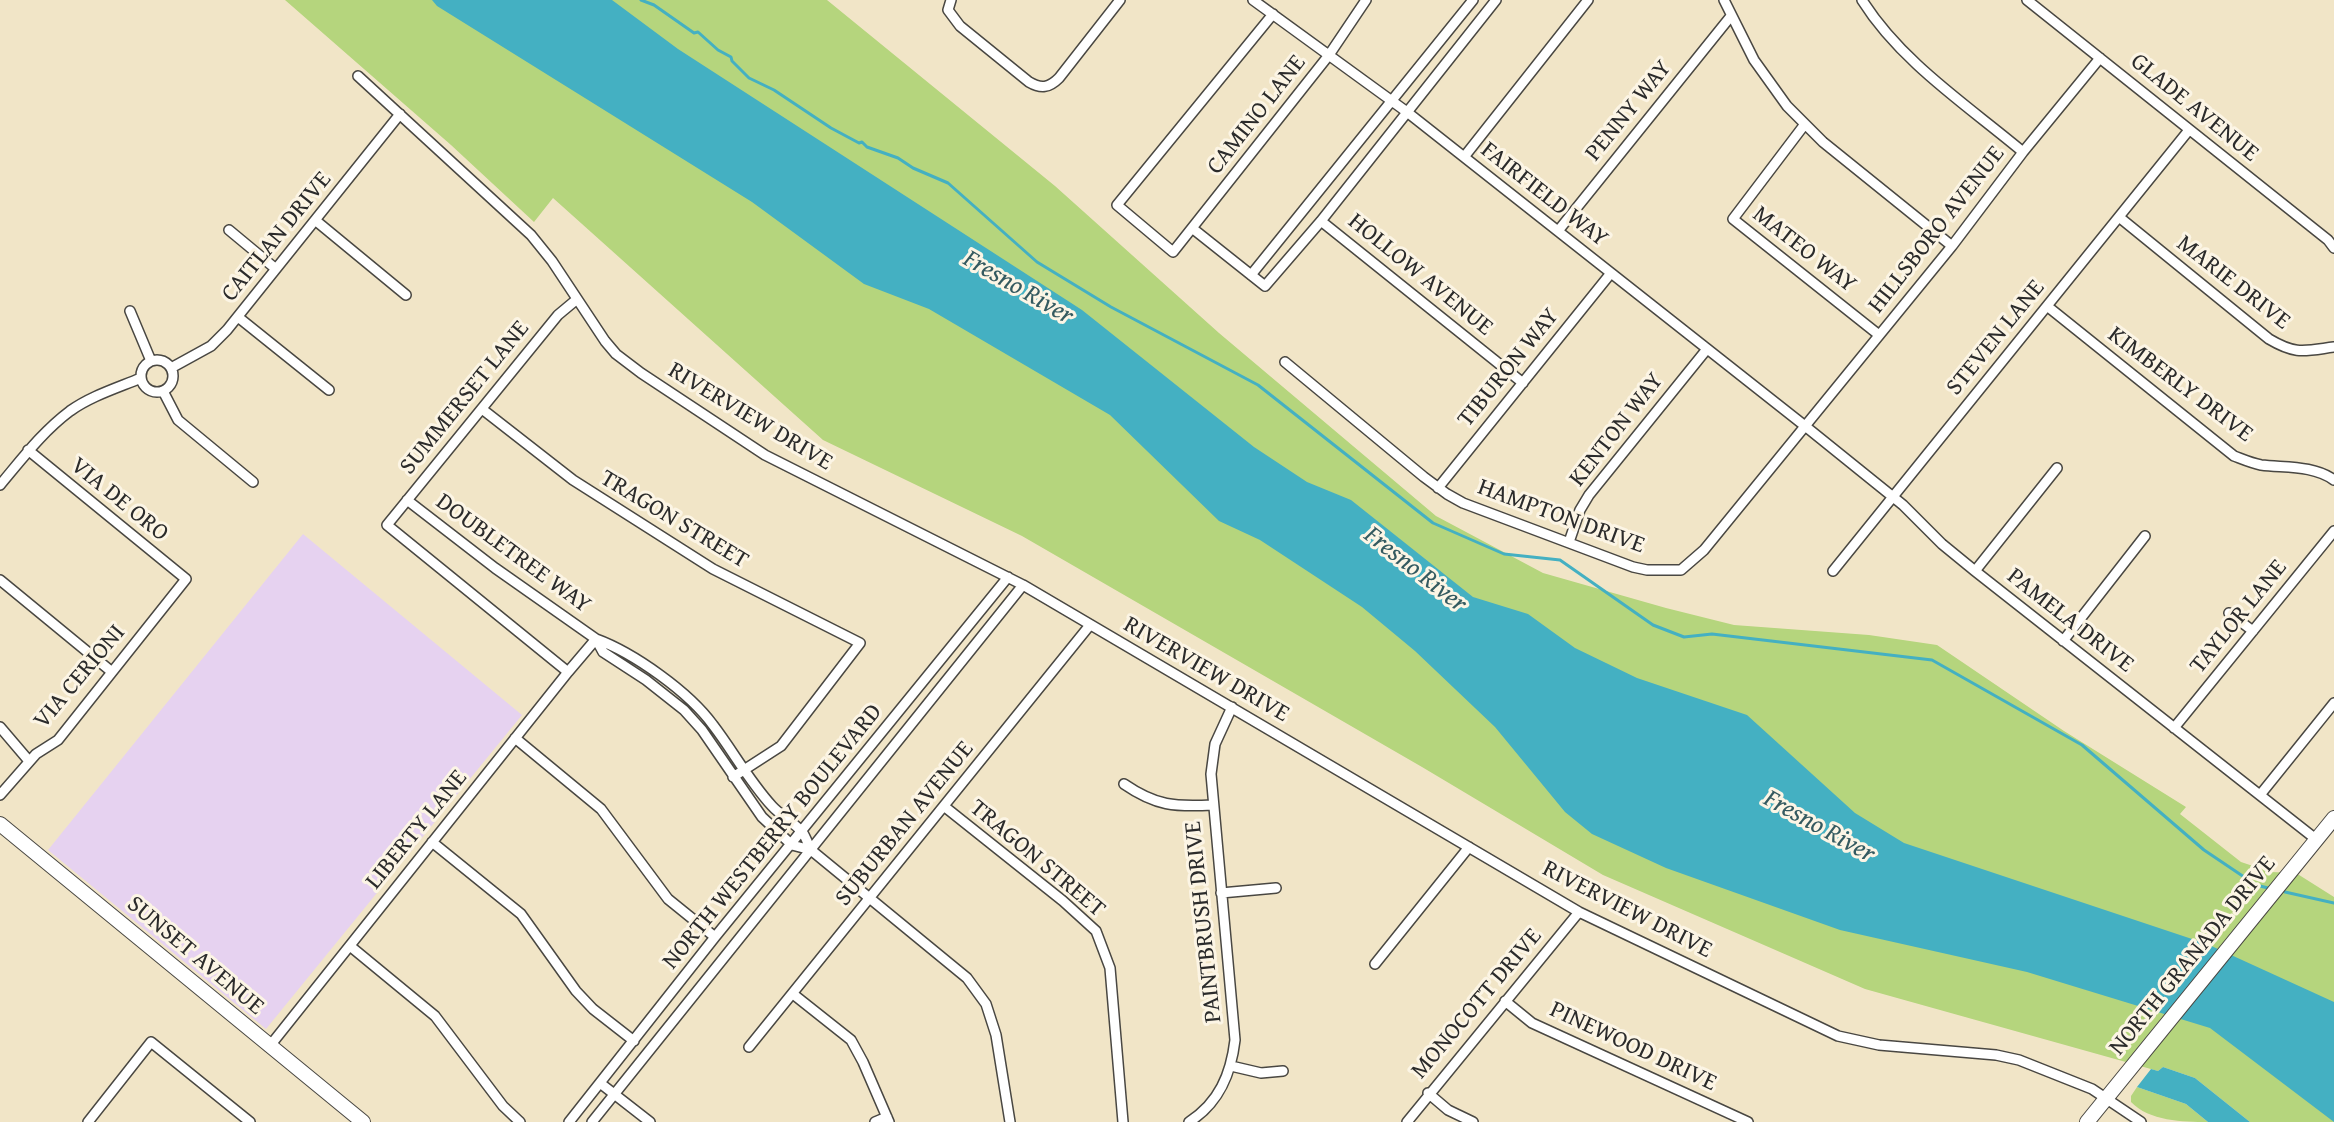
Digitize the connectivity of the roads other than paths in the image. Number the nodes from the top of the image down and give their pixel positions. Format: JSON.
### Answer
{"nodes":[{"id":1,"x":951,"y":0,"type":"edge"},
{"id":2,"x":1120,"y":0,"type":"edge"},
{"id":3,"x":1253,"y":0,"type":"edge"},
{"id":4,"x":1366,"y":0,"type":"edge"},
{"id":5,"x":1473,"y":0,"type":"edge"},
{"id":6,"x":1496,"y":0,"type":"edge"},
{"id":7,"x":1588,"y":0,"type":"edge"},
{"id":8,"x":1724,"y":0,"type":"edge"},
{"id":9,"x":1862,"y":0,"type":"edge"},
{"id":10,"x":2027,"y":0,"type":"edge"},
{"id":11,"x":1272,"y":14,"type":"junction"},
{"id":12,"x":1731,"y":16,"type":"junction"},
{"id":13,"x":1329,"y":55,"type":"junction"},
{"id":14,"x":2100,"y":58,"type":"junction"},
{"id":15,"x":358,"y":76,"type":"dead end"},
{"id":16,"x":1393,"y":101,"type":"junction"},
{"id":17,"x":1407,"y":112,"type":"junction"},
{"id":18,"x":400,"y":114,"type":"junction"},
{"id":19,"x":1805,"y":124,"type":"junction"},
{"id":20,"x":2189,"y":129,"type":"junction"},
{"id":21,"x":2023,"y":152,"type":"junction"},
{"id":22,"x":1464,"y":157,"type":"junction"},
{"id":23,"x":2119,"y":217,"type":"junction"},
{"id":24,"x":315,"y":220,"type":"junction"},
{"id":25,"x":1321,"y":220,"type":"junction"},
{"id":26,"x":1192,"y":228,"type":"junction"},
{"id":27,"x":230,"y":230,"type":"dead end"},
{"id":28,"x":1558,"y":231,"type":"junction"},
{"id":29,"x":1952,"y":246,"type":"junction"},
{"id":30,"x":2334,"y":248,"type":"edge"},
{"id":31,"x":276,"y":269,"type":"junction"},
{"id":32,"x":1611,"y":273,"type":"junction"},
{"id":33,"x":1251,"y":275,"type":"junction"},
{"id":34,"x":406,"y":295,"type":"dead end"},
{"id":35,"x":576,"y":300,"type":"junction"},
{"id":36,"x":2047,"y":306,"type":"junction"},
{"id":37,"x":130,"y":311,"type":"dead end"},
{"id":38,"x":238,"y":316,"type":"junction"},
{"id":39,"x":1879,"y":335,"type":"junction"},
{"id":40,"x":2334,"y":347,"type":"edge"},
{"id":41,"x":1707,"y":349,"type":"junction"},
{"id":42,"x":151,"y":361,"type":"junction"},
{"id":43,"x":1286,"y":362,"type":"dead end"},
{"id":44,"x":171,"y":368,"type":"junction"},
{"id":45,"x":141,"y":378,"type":"junction"},
{"id":46,"x":1522,"y":383,"type":"junction"},
{"id":47,"x":329,"y":390,"type":"dead end"},
{"id":48,"x":163,"y":391,"type":"junction"},
{"id":49,"x":482,"y":409,"type":"junction"},
{"id":50,"x":1805,"y":426,"type":"junction"},
{"id":51,"x":28,"y":450,"type":"junction"},
{"id":52,"x":2057,"y":468,"type":"dead end"},
{"id":53,"x":2334,"y":480,"type":"edge"},
{"id":54,"x":253,"y":482,"type":"dead end"},
{"id":55,"x":0,"y":485,"type":"edge"},
{"id":56,"x":1438,"y":488,"type":"junction"},
{"id":57,"x":1893,"y":498,"type":"junction"},
{"id":58,"x":407,"y":500,"type":"junction"},
{"id":59,"x":2334,"y":531,"type":"edge"},
{"id":60,"x":2145,"y":536,"type":"dead end"},
{"id":61,"x":1569,"y":542,"type":"junction"},
{"id":62,"x":1833,"y":571,"type":"dead end"},
{"id":63,"x":1975,"y":571,"type":"junction"},
{"id":64,"x":1008,"y":577,"type":"junction"},
{"id":65,"x":186,"y":579,"type":"joint"},
{"id":66,"x":0,"y":580,"type":"edge"},
{"id":67,"x":1023,"y":585,"type":"junction"},
{"id":68,"x":2229,"y":613,"type":"dead end"},
{"id":69,"x":1090,"y":625,"type":"junction"},
{"id":70,"x":2253,"y":631,"type":"junction"},
{"id":71,"x":596,"y":639,"type":"junction"},
{"id":72,"x":2063,"y":641,"type":"junction"},
{"id":73,"x":112,"y":672,"type":"junction"},
{"id":74,"x":568,"y":672,"type":"junction"},
{"id":75,"x":2334,"y":703,"type":"edge"},
{"id":76,"x":1232,"y":707,"type":"junction"},
{"id":77,"x":0,"y":727,"type":"edge"},
{"id":78,"x":2174,"y":728,"type":"junction"},
{"id":79,"x":515,"y":738,"type":"junction"},
{"id":80,"x":29,"y":761,"type":"junction"},
{"id":81,"x":744,"y":770,"type":"junction"},
{"id":82,"x":733,"y":777,"type":"junction"},
{"id":83,"x":1124,"y":784,"type":"dead end"},
{"id":84,"x":0,"y":795,"type":"edge"},
{"id":85,"x":2260,"y":795,"type":"junction"},
{"id":86,"x":1212,"y":805,"type":"junction"},
{"id":87,"x":945,"y":807,"type":"junction"},
{"id":88,"x":2334,"y":818,"type":"edge"},
{"id":89,"x":0,"y":824,"type":"edge"},
{"id":90,"x":802,"y":833,"type":"junction"},
{"id":91,"x":2317,"y":840,"type":"junction"},
{"id":92,"x":432,"y":842,"type":"junction"},
{"id":93,"x":792,"y":845,"type":"junction"},
{"id":94,"x":1468,"y":847,"type":"junction"},
{"id":95,"x":811,"y":850,"type":"junction"},
{"id":96,"x":1276,"y":888,"type":"dead end"},
{"id":97,"x":1221,"y":893,"type":"junction"},
{"id":98,"x":870,"y":898,"type":"junction"},
{"id":99,"x":1579,"y":912,"type":"junction"},
{"id":100,"x":715,"y":937,"type":"junction"},
{"id":101,"x":350,"y":946,"type":"junction"},
{"id":102,"x":1375,"y":964,"type":"dead end"},
{"id":103,"x":793,"y":993,"type":"junction"},
{"id":104,"x":1505,"y":1001,"type":"junction"},
{"id":105,"x":634,"y":1041,"type":"junction"},
{"id":106,"x":269,"y":1047,"type":"junction"},
{"id":107,"x":749,"y":1047,"type":"dead end"},
{"id":108,"x":1231,"y":1066,"type":"junction"},
{"id":109,"x":1283,"y":1071,"type":"dead end"},
{"id":110,"x":600,"y":1083,"type":"junction"},
{"id":111,"x":1428,"y":1094,"type":"junction"},
{"id":112,"x":614,"y":1095,"type":"junction"},
{"id":113,"x":2106,"y":1099,"type":"junction"},
{"id":114,"x":888,"y":1119,"type":"edge"},
{"id":115,"x":88,"y":1122,"type":"edge"},
{"id":116,"x":250,"y":1122,"type":"edge"},
{"id":117,"x":363,"y":1122,"type":"edge"},
{"id":118,"x":519,"y":1122,"type":"edge"},
{"id":119,"x":569,"y":1122,"type":"edge"},
{"id":120,"x":592,"y":1122,"type":"edge"},
{"id":121,"x":650,"y":1122,"type":"edge"},
{"id":122,"x":875,"y":1122,"type":"edge"},
{"id":123,"x":1010,"y":1122,"type":"edge"},
{"id":124,"x":1123,"y":1122,"type":"edge"},
{"id":125,"x":1189,"y":1122,"type":"edge"},
{"id":126,"x":1407,"y":1122,"type":"edge"},
{"id":127,"x":1473,"y":1122,"type":"edge"},
{"id":128,"x":1748,"y":1122,"type":"edge"},
{"id":129,"x":2087,"y":1122,"type":"edge"},
{"id":130,"x":2140,"y":1122,"type":"edge"}],
"edges":[{"from":1,"to":2,"type":"street"},
{"from":3,"to":11,"type":"street","name":"FAIRFIELD WAY"},
{"from":4,"to":13,"type":"street","name":"CAMINO LANE"},
{"from":5,"to":16,"type":"street"},
{"from":6,"to":17,"type":"street"},
{"from":7,"to":22,"type":"street"},
{"from":8,"to":12,"type":"street"},
{"from":9,"to":21,"type":"street"},
{"from":10,"to":14,"type":"street","name":"GLADE AVENUE"},
{"from":11,"to":13,"type":"street","name":"FAIRFIELD WAY"},
{"from":11,"to":26,"type":"street","name":"CAMINO LANE"},
{"from":12,"to":19,"type":"street"},
{"from":12,"to":28,"type":"street","name":"PENNY WAY"},
{"from":13,"to":16,"type":"street","name":"FAIRFIELD WAY"},
{"from":13,"to":26,"type":"street","name":"CAMINO LANE"},
{"from":14,"to":20,"type":"street","name":"GLADE AVENUE"},
{"from":14,"to":21,"type":"street","name":"HILLSBORO AVENUE"},
{"from":15,"to":18,"type":"street","name":"RIVERVIEW DRIVE"},
{"from":16,"to":17,"type":"street","name":"FAIRFIELD WAY"},
{"from":16,"to":33,"type":"street"},
{"from":17,"to":22,"type":"street","name":"FAIRFIELD WAY"},
{"from":17,"to":25,"type":"street"},
{"from":18,"to":24,"type":"street","name":"CAITLAN DRIVE"},
{"from":18,"to":35,"type":"street","name":"RIVERVIEW DRIVE"},
{"from":19,"to":29,"type":"street"},
{"from":19,"to":39,"type":"street","name":"MATEO WAY"},
{"from":20,"to":23,"type":"street","name":"STEVEN LANE"},
{"from":20,"to":30,"type":"street","name":"GLADE AVENUE"},
{"from":21,"to":29,"type":"street","name":"HILLSBORO AVENUE"},
{"from":22,"to":28,"type":"street","name":"FAIRFIELD WAY"},
{"from":23,"to":36,"type":"street","name":"STEVEN LANE"},
{"from":23,"to":40,"type":"street","name":"MARIE DRIVE"},
{"from":24,"to":31,"type":"street","name":"CAITLAN DRIVE"},
{"from":24,"to":34,"type":"street"},
{"from":25,"to":33,"type":"street"},
{"from":25,"to":46,"type":"street","name":"HOLLOW AVENUE"},
{"from":26,"to":33,"type":"street"},
{"from":27,"to":31,"type":"street"},
{"from":28,"to":32,"type":"street","name":"FAIRFIELD WAY"},
{"from":29,"to":39,"type":"street","name":"HILLSBORO AVENUE"},
{"from":31,"to":38,"type":"street","name":"CAITLAN DRIVE"},
{"from":32,"to":41,"type":"street","name":"FAIRFIELD WAY"},
{"from":32,"to":46,"type":"street","name":"TIBURON WAY"},
{"from":35,"to":49,"type":"street","name":"SUMMERSET LANE"},
{"from":35,"to":64,"type":"street","name":"RIVERVIEW DRIVE"},
{"from":36,"to":53,"type":"street","name":"KIMBERLY DRIVE"},
{"from":36,"to":57,"type":"street","name":"STEVEN LANE"},
{"from":37,"to":42,"type":"street"},
{"from":38,"to":44,"type":"street","name":"CAITLAN DRIVE"},
{"from":38,"to":47,"type":"street"},
{"from":39,"to":50,"type":"street","name":"HILLSBORO AVENUE"},
{"from":41,"to":50,"type":"street","name":"FAIRFIELD WAY"},
{"from":41,"to":61,"type":"street","name":"KENTON WAY"},
{"from":42,"to":44,"type":"street"},
{"from":42,"to":45,"type":"street"},
{"from":43,"to":56,"type":"street","name":"HAMPTON DRIVE"},
{"from":44,"to":48,"type":"street"},
{"from":45,"to":48,"type":"street"},
{"from":45,"to":51,"type":"street"},
{"from":46,"to":56,"type":"street","name":"TIBURON WAY"},
{"from":48,"to":54,"type":"street"},
{"from":49,"to":58,"type":"street","name":"SUMMERSET LANE"},
{"from":49,"to":81,"type":"street","name":"TRAGON STREET"},
{"from":50,"to":57,"type":"street","name":"PAMELA DRIVE"},
{"from":50,"to":61,"type":"street","name":"HAMPTON DRIVE"},
{"from":51,"to":55,"type":"street"},
{"from":51,"to":65,"type":"street","name":"VIA DE ORO"},
{"from":52,"to":63,"type":"street"},
{"from":56,"to":61,"type":"street","name":"HAMPTON DRIVE"},
{"from":57,"to":62,"type":"street","name":"STEVEN LANE"},
{"from":57,"to":63,"type":"street","name":"PAMELA DRIVE"},
{"from":58,"to":71,"type":"street","name":"DOUBLETREE WAY"},
{"from":58,"to":74,"type":"street","name":"SUMMERSET LANE"},
{"from":59,"to":70,"type":"street","name":"TAYLOR LANE"},
{"from":60,"to":72,"type":"street"},
{"from":63,"to":72,"type":"street","name":"PAMELA DRIVE"},
{"from":64,"to":67,"type":"street","name":"RIVERVIEW DRIVE"},
{"from":64,"to":90,"type":"street","name":"NORTH WESTBERRY BOULEVARD"},
{"from":65,"to":73,"type":"street","name":"VIA CERIONI"},
{"from":66,"to":73,"type":"street"},
{"from":67,"to":69,"type":"street","name":"RIVERVIEW DRIVE"},
{"from":67,"to":95,"type":"street","name":"NORTH WESTBERRY BOULEVARD"},
{"from":68,"to":70,"type":"street"},
{"from":69,"to":76,"type":"street","name":"RIVERVIEW DRIVE"},
{"from":69,"to":87,"type":"street","name":"SUBURBAN AVENUE"},
{"from":70,"to":78,"type":"street","name":"TAYLOR LANE"},
{"from":71,"to":74,"type":"street","name":"LIBERTY LANE"},
{"from":71,"to":81,"type":"street","name":"DOUBLETREE WAY"},
{"from":71,"to":82,"type":"street","name":"DOUBLETREE WAY"},
{"from":72,"to":78,"type":"street","name":"PAMELA DRIVE"},
{"from":73,"to":80,"type":"street","name":"VIA CERIONI"},
{"from":74,"to":79,"type":"street","name":"LIBERTY LANE"},
{"from":75,"to":85,"type":"street"},
{"from":76,"to":86,"type":"street","name":"PAINTBRUSH DRIVE"},
{"from":76,"to":94,"type":"street","name":"RIVERVIEW DRIVE"},
{"from":77,"to":80,"type":"street"},
{"from":78,"to":85,"type":"street","name":"PAMELA DRIVE"},
{"from":79,"to":92,"type":"street","name":"LIBERTY LANE"},
{"from":79,"to":100,"type":"street"},
{"from":80,"to":84,"type":"street","name":"VIA CERIONI"},
{"from":81,"to":82,"type":"street"},
{"from":81,"to":90,"type":"street","name":"DOUBLETREE WAY"},
{"from":82,"to":93,"type":"street","name":"DOUBLETREE WAY"},
{"from":83,"to":86,"type":"street"},
{"from":85,"to":91,"type":"street","name":"PAMELA DRIVE"},
{"from":86,"to":97,"type":"street","name":"PAINTBRUSH DRIVE"},
{"from":87,"to":98,"type":"street","name":"SUBURBAN AVENUE"},
{"from":87,"to":124,"type":"street","name":"TRAGON STREET"},
{"from":88,"to":91,"type":"main road","name":"NORTH GRANADA DRIVE"},
{"from":89,"to":106,"type":"main road","name":"SUNSET AVENUE"},
{"from":90,"to":93,"type":"street","name":"NORTH WESTBERRY BOULEVARD"},
{"from":90,"to":95,"type":"street","name":"DOUBLETREE WAY"},
{"from":91,"to":113,"type":"main road","name":"NORTH GRANADA DRIVE"},
{"from":92,"to":101,"type":"street","name":"LIBERTY LANE"},
{"from":92,"to":105,"type":"street"},
{"from":93,"to":95,"type":"street","name":"DOUBLETREE WAY"},
{"from":93,"to":100,"type":"street","name":"NORTH WESTBERRY BOULEVARD"},
{"from":94,"to":99,"type":"street","name":"RIVERVIEW DRIVE"},
{"from":94,"to":102,"type":"street"},
{"from":95,"to":98,"type":"street","name":"DOUBLETREE WAY"},
{"from":95,"to":112,"type":"street","name":"NORTH WESTBERRY BOULEVARD"},
{"from":96,"to":97,"type":"street"},
{"from":97,"to":108,"type":"street","name":"PAINTBRUSH DRIVE"},
{"from":98,"to":103,"type":"street","name":"SUBURBAN AVENUE"},
{"from":98,"to":123,"type":"street","name":"DOUBLETREE WAY"},
{"from":99,"to":104,"type":"street","name":"MONOCOTT DRIVE"},
{"from":99,"to":113,"type":"street","name":"RIVERVIEW DRIVE"},
{"from":100,"to":105,"type":"street","name":"NORTH WESTBERRY BOULEVARD"},
{"from":101,"to":106,"type":"street","name":"LIBERTY LANE"},
{"from":101,"to":118,"type":"street"},
{"from":103,"to":107,"type":"street","name":"SUBURBAN AVENUE"},
{"from":103,"to":114,"type":"street"},
{"from":104,"to":111,"type":"street","name":"MONOCOTT DRIVE"},
{"from":104,"to":128,"type":"street","name":"PINEWOOD DRIVE"},
{"from":105,"to":110,"type":"street","name":"NORTH WESTBERRY BOULEVARD"},
{"from":106,"to":117,"type":"main road","name":"SUNSET AVENUE"},
{"from":108,"to":109,"type":"street"},
{"from":108,"to":125,"type":"street","name":"PAINTBRUSH DRIVE"},
{"from":110,"to":112,"type":"street"},
{"from":110,"to":119,"type":"street","name":"NORTH WESTBERRY BOULEVARD"},
{"from":111,"to":126,"type":"street","name":"MONOCOTT DRIVE"},
{"from":111,"to":127,"type":"street"},
{"from":112,"to":120,"type":"street","name":"NORTH WESTBERRY BOULEVARD"},
{"from":112,"to":121,"type":"street"},
{"from":113,"to":129,"type":"main road","name":"NORTH GRANADA DRIVE"},
{"from":113,"to":130,"type":"street","name":"RIVERVIEW DRIVE"},
{"from":114,"to":122,"type":"street"},
{"from":115,"to":116,"type":"street"}]}
